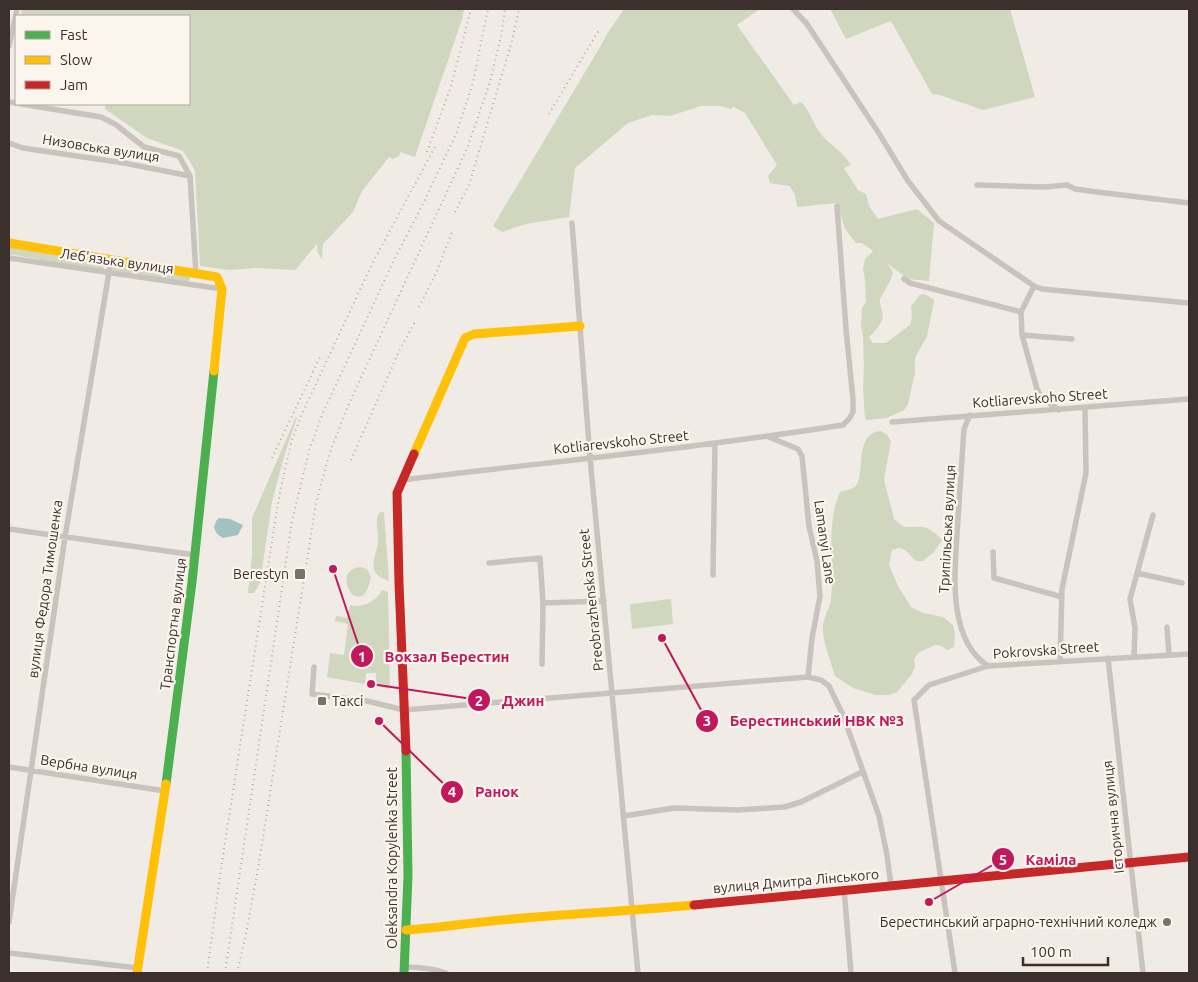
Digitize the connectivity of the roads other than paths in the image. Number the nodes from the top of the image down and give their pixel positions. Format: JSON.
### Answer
{"nodes":[{"id":1,"x":793,"y":9,"type":"edge"},
{"id":2,"x":15,"y":18,"type":"edge"},
{"id":3,"x":9,"y":46,"type":"edge"},
{"id":4,"x":28,"y":105,"type":"edge"},
{"id":5,"x":9,"y":143,"type":"edge"},
{"id":6,"x":190,"y":176,"type":"junction"},
{"id":7,"x":978,"y":185,"type":"dead end"},
{"id":8,"x":1189,"y":203,"type":"edge"},
{"id":9,"x":837,"y":206,"type":"dead end"},
{"id":10,"x":572,"y":223,"type":"dead end"},
{"id":11,"x":9,"y":244,"type":"edge"},
{"id":12,"x":9,"y":258,"type":"edge"},
{"id":13,"x":111,"y":260,"type":"junction"},
{"id":14,"x":108,"y":274,"type":"junction"},
{"id":15,"x":196,"y":274,"type":"junction"},
{"id":16,"x":217,"y":277,"type":"joint"},
{"id":17,"x":904,"y":279,"type":"dead end"},
{"id":18,"x":1034,"y":286,"type":"junction"},
{"id":19,"x":222,"y":289,"type":"junction"},
{"id":20,"x":1189,"y":303,"type":"edge"},
{"id":21,"x":1021,"y":312,"type":"junction"},
{"id":22,"x":580,"y":326,"type":"junction"},
{"id":23,"x":1022,"y":335,"type":"junction"},
{"id":24,"x":1072,"y":339,"type":"dead end"},
{"id":25,"x":1189,"y":399,"type":"edge"},
{"id":26,"x":1084,"y":408,"type":"junction"},
{"id":27,"x":1059,"y":410,"type":"junction"},
{"id":28,"x":970,"y":415,"type":"junction"},
{"id":29,"x":892,"y":422,"type":"dead end"},
{"id":30,"x":769,"y":436,"type":"junction"},
{"id":31,"x":715,"y":444,"type":"junction"},
{"id":32,"x":590,"y":458,"type":"junction"},
{"id":33,"x":402,"y":480,"type":"junction"},
{"id":34,"x":1153,"y":515,"type":"dead end"},
{"id":35,"x":9,"y":529,"type":"edge"},
{"id":36,"x":65,"y":537,"type":"junction"},
{"id":37,"x":992,"y":552,"type":"dead end"},
{"id":38,"x":196,"y":555,"type":"junction"},
{"id":39,"x":489,"y":563,"type":"dead end"},
{"id":40,"x":1137,"y":573,"type":"junction"},
{"id":41,"x":713,"y":575,"type":"dead end"},
{"id":42,"x":1182,"y":583,"type":"dead end"},
{"id":43,"x":1062,"y":597,"type":"junction"},
{"id":44,"x":604,"y":601,"type":"junction"},
{"id":45,"x":543,"y":603,"type":"junction"},
{"id":46,"x":1167,"y":627,"type":"dead end"},
{"id":47,"x":1189,"y":654,"type":"edge"},
{"id":48,"x":1168,"y":655,"type":"junction"},
{"id":49,"x":1134,"y":657,"type":"junction"},
{"id":50,"x":1108,"y":658,"type":"junction"},
{"id":51,"x":1060,"y":662,"type":"junction"},
{"id":52,"x":542,"y":664,"type":"dead end"},
{"id":53,"x":988,"y":666,"type":"junction"},
{"id":54,"x":314,"y":667,"type":"dead end"},
{"id":55,"x":808,"y":677,"type":"junction"},
{"id":56,"x":613,"y":693,"type":"junction"},
{"id":57,"x":404,"y":710,"type":"junction"},
{"id":58,"x":9,"y":767,"type":"edge"},
{"id":59,"x":32,"y":770,"type":"junction"},
{"id":60,"x":862,"y":772,"type":"junction"},
{"id":61,"x":165,"y":791,"type":"junction"},
{"id":62,"x":624,"y":816,"type":"junction"},
{"id":63,"x":1189,"y":857,"type":"edge"},
{"id":64,"x":1130,"y":862,"type":"junction"},
{"id":65,"x":942,"y":881,"type":"junction"},
{"id":66,"x":891,"y":886,"type":"junction"},
{"id":67,"x":844,"y":889,"type":"junction"},
{"id":68,"x":633,"y":911,"type":"junction"},
{"id":69,"x":9,"y":922,"type":"edge"},
{"id":70,"x":406,"y":930,"type":"junction"},
{"id":71,"x":9,"y":954,"type":"edge"},
{"id":72,"x":404,"y":970,"type":"edge"},
{"id":73,"x":138,"y":971,"type":"edge"},
{"id":74,"x":446,"y":973,"type":"edge"},
{"id":75,"x":638,"y":973,"type":"edge"},
{"id":76,"x":851,"y":973,"type":"edge"},
{"id":77,"x":955,"y":973,"type":"edge"},
{"id":78,"x":1143,"y":973,"type":"edge"}],
"edges":[{"from":1,"to":18,"type":"street"},
{"from":2,"to":3,"type":"street"},
{"from":4,"to":6,"type":"street"},
{"from":5,"to":6,"type":"street","name":"Низовська вулиця"},
{"from":6,"to":15,"type":"street"},
{"from":7,"to":8,"type":"street"},
{"from":9,"to":30,"type":"street","name":"Kotliarevskoho Street"},
{"from":10,"to":22,"type":"street","name":"Preobrazhenska Street"},
{"from":11,"to":13,"type":"street","name":"Леб'язька вулиця"},
{"from":12,"to":14,"type":"street","name":"Леб'язька вулиця"},
{"from":13,"to":14,"type":"street","name":"вулиця Федора Тимошенка"},
{"from":13,"to":15,"type":"street","name":"Леб'язька вулиця"},
{"from":14,"to":19,"type":"street","name":"Леб'язька вулиця"},
{"from":14,"to":36,"type":"street","name":"вулиця Федора Тимошенка"},
{"from":15,"to":16,"type":"street","name":"Леб'язька вулиця"},
{"from":16,"to":19,"type":"street","name":"Транспортна вулиця"},
{"from":17,"to":21,"type":"street"},
{"from":18,"to":20,"type":"street"},
{"from":18,"to":21,"type":"street"},
{"from":19,"to":38,"type":"street","name":"Транспортна вулиця"},
{"from":21,"to":23,"type":"street"},
{"from":22,"to":32,"type":"street","name":"Preobrazhenska Street"},
{"from":22,"to":33,"type":"street","name":"Oleksandra Kopylenka Street"},
{"from":23,"to":24,"type":"street"},
{"from":23,"to":27,"type":"street"},
{"from":25,"to":26,"type":"street","name":"Kotliarevskoho Street"},
{"from":26,"to":27,"type":"street","name":"Kotliarevskoho Street"},
{"from":26,"to":43,"type":"street"},
{"from":27,"to":28,"type":"street","name":"Kotliarevskoho Street"},
{"from":28,"to":29,"type":"street","name":"Kotliarevskoho Street"},
{"from":28,"to":53,"type":"street","name":"Трипільська вулиця"},
{"from":30,"to":31,"type":"street","name":"Kotliarevskoho Street"},
{"from":30,"to":55,"type":"street","name":"Lamanyi Lane"},
{"from":31,"to":32,"type":"street","name":"Kotliarevskoho Street"},
{"from":31,"to":41,"type":"street"},
{"from":32,"to":33,"type":"street","name":"Kotliarevskoho Street"},
{"from":32,"to":44,"type":"street","name":"Preobrazhenska Street"},
{"from":33,"to":57,"type":"street","name":"Oleksandra Kopylenka Street"},
{"from":34,"to":40,"type":"street"},
{"from":35,"to":36,"type":"street"},
{"from":36,"to":38,"type":"street"},
{"from":36,"to":59,"type":"street","name":"вулиця Федора Тимошенка"},
{"from":37,"to":43,"type":"street"},
{"from":38,"to":61,"type":"street","name":"Транспортна вулиця"},
{"from":39,"to":45,"type":"street"},
{"from":40,"to":42,"type":"street"},
{"from":40,"to":49,"type":"street"},
{"from":43,"to":51,"type":"street"},
{"from":44,"to":45,"type":"street"},
{"from":44,"to":56,"type":"street","name":"Preobrazhenska Street"},
{"from":45,"to":52,"type":"street"},
{"from":46,"to":48,"type":"street"},
{"from":47,"to":48,"type":"street","name":"Pokrovska Street"},
{"from":48,"to":49,"type":"street","name":"Pokrovska Street"},
{"from":49,"to":50,"type":"street","name":"Pokrovska Street"},
{"from":50,"to":51,"type":"street","name":"Pokrovska Street"},
{"from":50,"to":64,"type":"street","name":"Історична вулиця"},
{"from":51,"to":53,"type":"street","name":"Pokrovska Street"},
{"from":53,"to":65,"type":"street","name":"Pokrovska Street"},
{"from":54,"to":57,"type":"street"},
{"from":55,"to":56,"type":"street"},
{"from":55,"to":60,"type":"street"},
{"from":56,"to":57,"type":"street"},
{"from":56,"to":62,"type":"street","name":"Preobrazhenska Street"},
{"from":57,"to":70,"type":"street","name":"Oleksandra Kopylenka Street"},
{"from":58,"to":59,"type":"street","name":"Вербна вулиця"},
{"from":59,"to":61,"type":"street","name":"Вербна вулиця"},
{"from":59,"to":69,"type":"street","name":"вулиця Федора Тимошенка"},
{"from":60,"to":62,"type":"street"},
{"from":60,"to":66,"type":"street"},
{"from":61,"to":73,"type":"street","name":"Транспортна вулиця"},
{"from":62,"to":68,"type":"street","name":"Preobrazhenska Street"},
{"from":63,"to":64,"type":"street","name":"вулиця Дмитра Лінського"},
{"from":64,"to":65,"type":"street","name":"вулиця Дмитра Лінського"},
{"from":64,"to":78,"type":"street","name":"Історична вулиця"},
{"from":65,"to":66,"type":"street","name":"вулиця Дмитра Лінського"},
{"from":65,"to":77,"type":"street"},
{"from":66,"to":67,"type":"street","name":"вулиця Дмитра Лінського"},
{"from":67,"to":68,"type":"street","name":"вулиця Дмитра Лінського"},
{"from":67,"to":76,"type":"street"},
{"from":68,"to":70,"type":"street","name":"вулиця Дмитра Лінського"},
{"from":68,"to":75,"type":"street","name":"Preobrazhenska Street"},
{"from":70,"to":72,"type":"street","name":"Oleksandra Kopylenka Street"},
{"from":71,"to":73,"type":"street"},
{"from":72,"to":74,"type":"street"}]}
